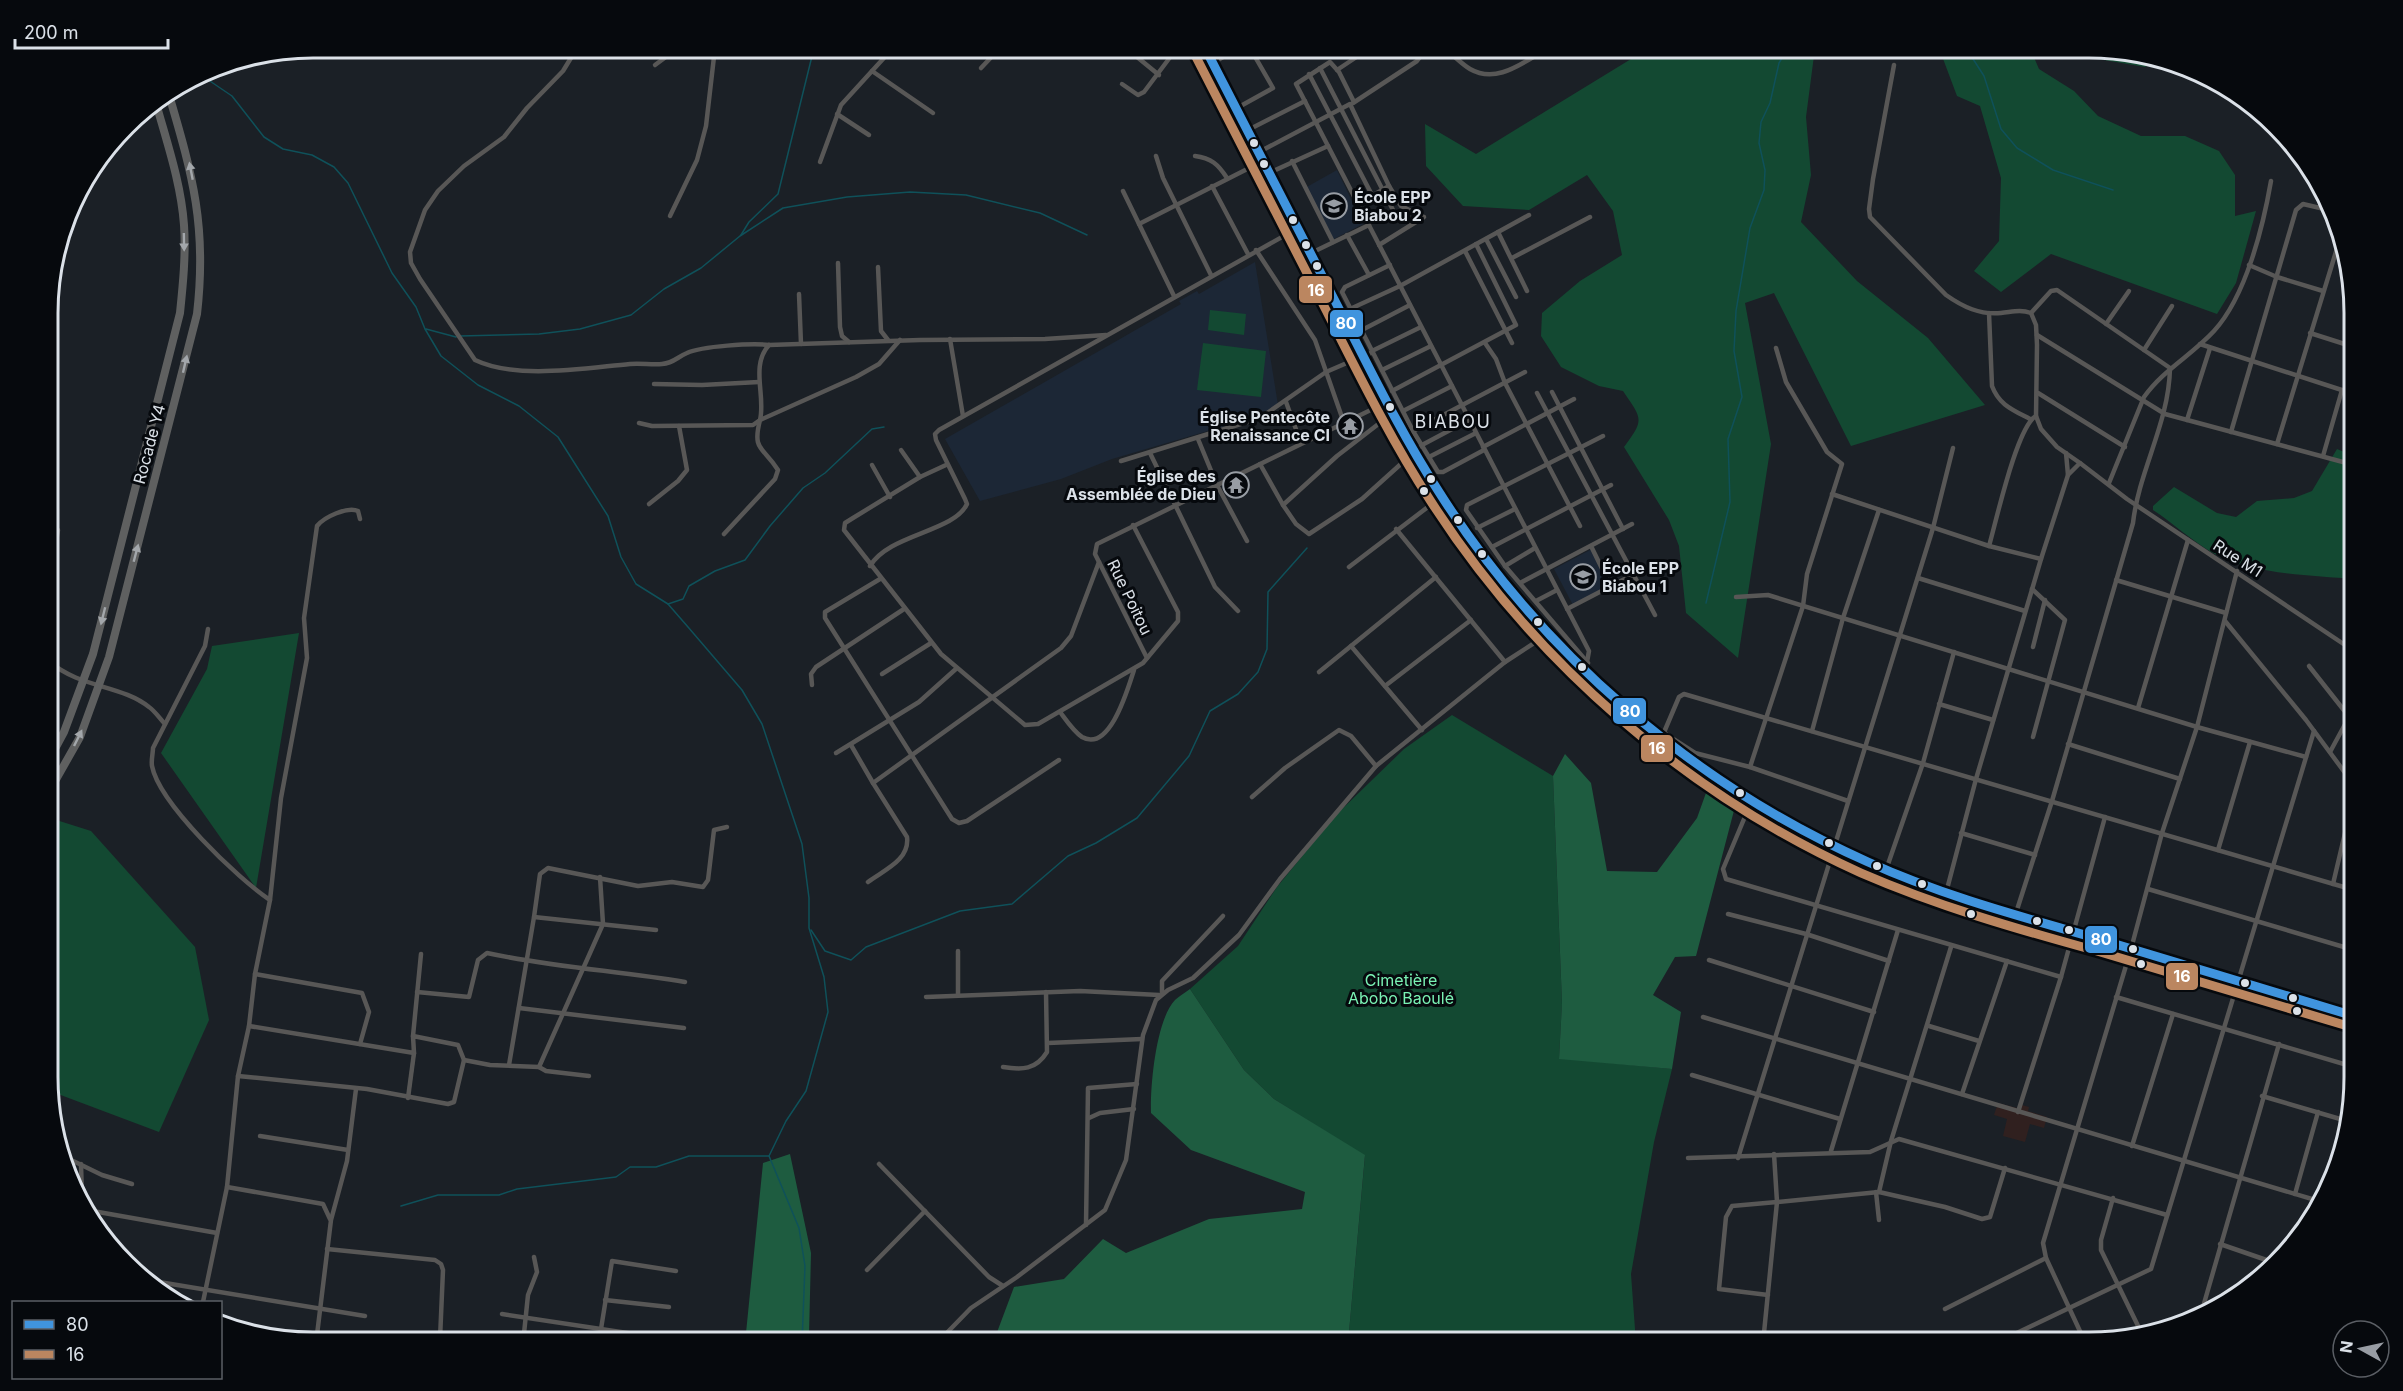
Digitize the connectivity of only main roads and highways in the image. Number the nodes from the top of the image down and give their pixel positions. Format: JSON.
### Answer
{"nodes":[{"id":1,"x":1210,"y":58,"type":"edge"},
{"id":2,"x":171,"y":102,"type":"edge"},
{"id":3,"x":158,"y":111,"type":"edge"},
{"id":4,"x":58,"y":743,"type":"edge"},
{"id":5,"x":58,"y":776,"type":"edge"},
{"id":6,"x":2344,"y":1013,"type":"edge"}],
"edges":[{"from":1,"to":6,"type":"main road"},
{"from":5,"to":2,"type":"highway","name":"Rocade Y4","one_way":true},
{"from":3,"to":4,"type":"highway","name":"Rocade Y4","one_way":true}]}
